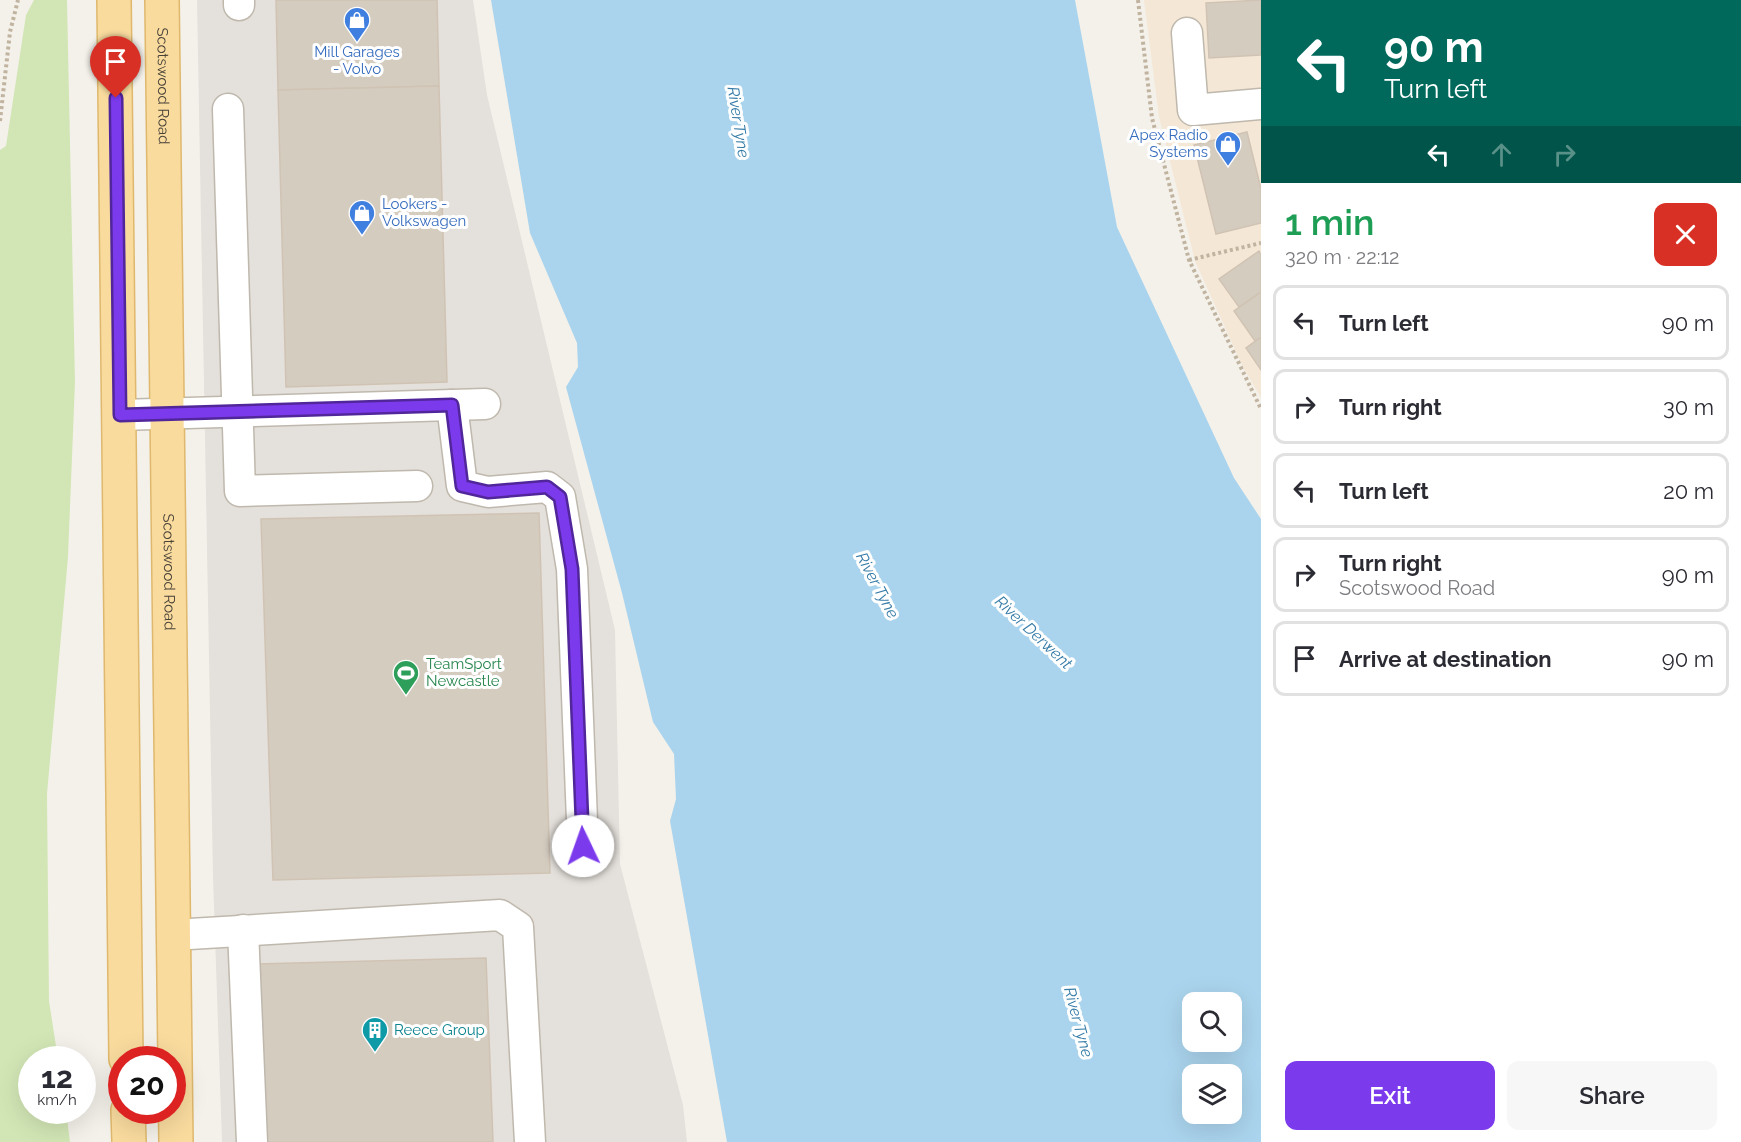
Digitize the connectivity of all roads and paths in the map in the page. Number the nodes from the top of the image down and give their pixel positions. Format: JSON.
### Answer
{"nodes":[{"id":1,"x":18,"y":0,"type":"edge"},
{"id":2,"x":114,"y":0,"type":"edge"},
{"id":3,"x":162,"y":0,"type":"edge"},
{"id":4,"x":1138,"y":0,"type":"edge"},
{"id":5,"x":1187,"y":33,"type":"dead end"},
{"id":6,"x":1261,"y":104,"type":"edge"},
{"id":7,"x":228,"y":109,"type":"dead end"},
{"id":8,"x":0,"y":121,"type":"edge"},
{"id":9,"x":1261,"y":243,"type":"edge"},
{"id":10,"x":1189,"y":260,"type":"junction"},
{"id":11,"x":485,"y":404,"type":"dead end"},
{"id":12,"x":452,"y":405,"type":"junction"},
{"id":13,"x":1261,"y":409,"type":"edge"},
{"id":14,"x":237,"y":410,"type":"junction"},
{"id":15,"x":168,"y":412,"type":"junction"},
{"id":16,"x":120,"y":415,"type":"junction"},
{"id":17,"x":417,"y":486,"type":"dead end"},
{"id":18,"x":583,"y":846,"type":"dead end"},
{"id":19,"x":243,"y":930,"type":"junction"},
{"id":20,"x":173,"y":935,"type":"junction"},
{"id":21,"x":126,"y":1046,"type":"edge"},
{"id":22,"x":128,"y":1124,"type":"edge"},
{"id":23,"x":129,"y":1142,"type":"edge"},
{"id":24,"x":176,"y":1142,"type":"edge"},
{"id":25,"x":252,"y":1142,"type":"edge"},
{"id":26,"x":530,"y":1142,"type":"edge"}],
"edges":[{"from":1,"to":8,"type":"path"},
{"from":2,"to":16,"type":"main road"},
{"from":3,"to":15,"type":"main road","name":"Scotswood Road"},
{"from":4,"to":10,"type":"path"},
{"from":5,"to":6,"type":"lane"},
{"from":7,"to":14,"type":"lane"},
{"from":9,"to":10,"type":"path"},
{"from":10,"to":13,"type":"path"},
{"from":11,"to":12,"type":"lane"},
{"from":12,"to":14,"type":"lane"},
{"from":12,"to":18,"type":"lane"},
{"from":14,"to":15,"type":"lane"},
{"from":14,"to":17,"type":"lane"},
{"from":15,"to":16,"type":"lane"},
{"from":15,"to":20,"type":"main road","name":"Scotswood Road"},
{"from":16,"to":21,"type":"main road"},
{"from":19,"to":20,"type":"lane"},
{"from":19,"to":25,"type":"lane"},
{"from":19,"to":26,"type":"lane"},
{"from":20,"to":24,"type":"main road","name":"Scotswood Road"},
{"from":22,"to":23,"type":"main road"}]}
